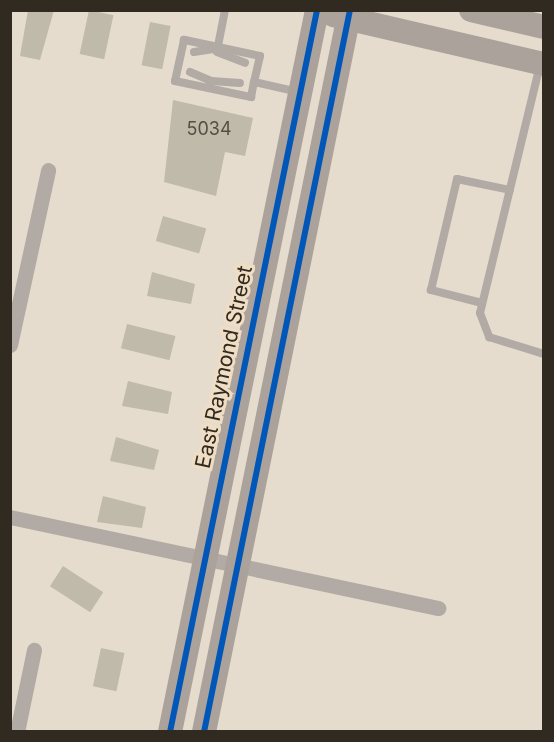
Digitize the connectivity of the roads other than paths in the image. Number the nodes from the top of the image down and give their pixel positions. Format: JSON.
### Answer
{"nodes":[{"id":1,"x":225,"y":10,"type":"edge"},
{"id":2,"x":471,"y":10,"type":"edge"},
{"id":3,"x":315,"y":11,"type":"edge"},
{"id":4,"x":349,"y":14,"type":"edge"},
{"id":5,"x":543,"y":27,"type":"edge"},
{"id":6,"x":217,"y":49,"type":"junction"},
{"id":7,"x":194,"y":52,"type":"dead end"},
{"id":8,"x":208,"y":56,"type":"dead end"},
{"id":9,"x":227,"y":59,"type":"dead end"},
{"id":10,"x":245,"y":63,"type":"dead end"},
{"id":11,"x":542,"y":64,"type":"edge"},
{"id":12,"x":190,"y":72,"type":"dead end"},
{"id":13,"x":204,"y":75,"type":"dead end"},
{"id":14,"x":223,"y":79,"type":"dead end"},
{"id":15,"x":254,"y":82,"type":"junction"},
{"id":16,"x":240,"y":83,"type":"dead end"},
{"id":17,"x":210,"y":85,"type":"junction"},
{"id":18,"x":299,"y":93,"type":"junction"},
{"id":19,"x":48,"y":170,"type":"dead end"},
{"id":20,"x":510,"y":190,"type":"junction"},
{"id":21,"x":482,"y":303,"type":"junction"},
{"id":22,"x":10,"y":345,"type":"edge"},
{"id":23,"x":543,"y":354,"type":"edge"},
{"id":24,"x":10,"y":517,"type":"edge"},
{"id":25,"x":201,"y":558,"type":"junction"},
{"id":26,"x":236,"y":566,"type":"junction"},
{"id":27,"x":438,"y":608,"type":"dead end"},
{"id":28,"x":34,"y":650,"type":"dead end"},
{"id":29,"x":17,"y":732,"type":"edge"},
{"id":30,"x":170,"y":732,"type":"edge"},
{"id":31,"x":204,"y":732,"type":"edge"}],
"edges":[{"from":1,"to":6,"type":"lane"},
{"from":2,"to":5,"type":"main road"},
{"from":3,"to":4,"type":"main road"},
{"from":3,"to":18,"type":"main road","name":"East Raymond Street"},
{"from":4,"to":11,"type":"main road"},
{"from":4,"to":26,"type":"main road"},
{"from":6,"to":7,"type":"lane"},
{"from":6,"to":8,"type":"lane"},
{"from":6,"to":9,"type":"lane"},
{"from":6,"to":10,"type":"lane"},
{"from":6,"to":15,"type":"lane"},
{"from":6,"to":17,"type":"lane"},
{"from":11,"to":20,"type":"lane"},
{"from":12,"to":17,"type":"lane"},
{"from":13,"to":17,"type":"lane"},
{"from":14,"to":17,"type":"lane"},
{"from":15,"to":17,"type":"lane"},
{"from":15,"to":18,"type":"lane"},
{"from":16,"to":17,"type":"lane"},
{"from":18,"to":25,"type":"main road","name":"East Raymond Street"},
{"from":19,"to":22,"type":"street"},
{"from":20,"to":21,"type":"lane"},
{"from":20,"to":21,"type":"lane"},
{"from":21,"to":23,"type":"lane"},
{"from":24,"to":25,"type":"street"},
{"from":25,"to":26,"type":"street"},
{"from":25,"to":30,"type":"main road","name":"East Raymond Street"},
{"from":26,"to":27,"type":"street"},
{"from":26,"to":31,"type":"main road"},
{"from":28,"to":29,"type":"street"}]}
